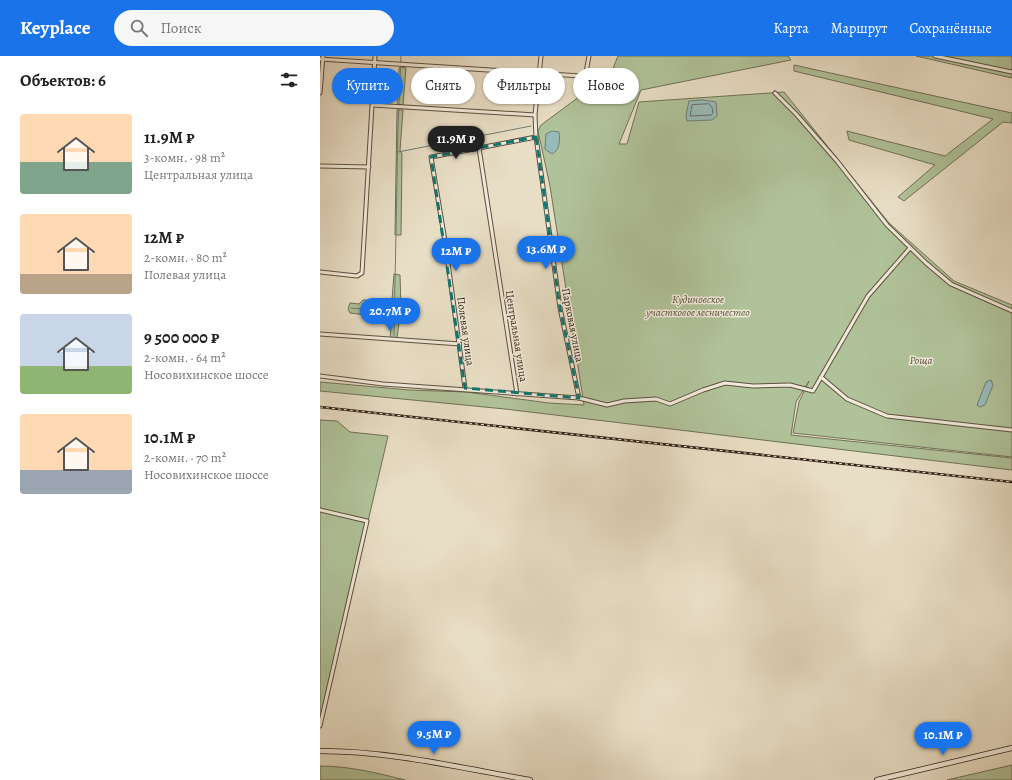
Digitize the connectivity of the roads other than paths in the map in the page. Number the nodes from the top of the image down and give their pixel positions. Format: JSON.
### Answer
{"nodes":[{"id":1,"x":375,"y":56,"type":"edge"},
{"id":2,"x":541,"y":56,"type":"edge"},
{"id":3,"x":589,"y":56,"type":"edge"},
{"id":4,"x":935,"y":56,"type":"edge"},
{"id":5,"x":322,"y":58,"type":"edge"},
{"id":6,"x":375,"y":62,"type":"junction"},
{"id":7,"x":540,"y":68,"type":"edge"},
{"id":8,"x":483,"y":69,"type":"edge"},
{"id":9,"x":1012,"y":72,"type":"edge"},
{"id":10,"x":565,"y":75,"type":"edge"},
{"id":11,"x":320,"y":93,"type":"edge"},
{"id":12,"x":775,"y":93,"type":"dead end"},
{"id":13,"x":536,"y":104,"type":"edge"},
{"id":14,"x":373,"y":105,"type":"junction"},
{"id":15,"x":535,"y":116,"type":"junction"},
{"id":16,"x":536,"y":137,"type":"junction"},
{"id":17,"x":479,"y":148,"type":"junction"},
{"id":18,"x":320,"y":166,"type":"edge"},
{"id":19,"x":369,"y":167,"type":"junction"},
{"id":20,"x":910,"y":248,"type":"junction"},
{"id":21,"x":320,"y":272,"type":"edge"},
{"id":22,"x":1012,"y":312,"type":"edge"},
{"id":23,"x":320,"y":334,"type":"edge"},
{"id":24,"x":460,"y":344,"type":"junction"},
{"id":25,"x":320,"y":376,"type":"edge"},
{"id":26,"x":821,"y":377,"type":"junction"},
{"id":27,"x":465,"y":388,"type":"junction"},
{"id":28,"x":517,"y":394,"type":"junction"},
{"id":29,"x":579,"y":398,"type":"junction"},
{"id":30,"x":1012,"y":430,"type":"edge"},
{"id":31,"x":320,"y":510,"type":"edge"},
{"id":32,"x":320,"y":726,"type":"edge"},
{"id":33,"x":1012,"y":748,"type":"edge"},
{"id":34,"x":320,"y":751,"type":"edge"},
{"id":35,"x":530,"y":780,"type":"edge"},
{"id":36,"x":877,"y":780,"type":"edge"}],
"edges":[{"from":1,"to":6,"type":"street"},
{"from":2,"to":7,"type":"street","name":"Парковая улица"},
{"from":3,"to":10,"type":"street"},
{"from":4,"to":9,"type":"street"},
{"from":5,"to":6,"type":"street"},
{"from":5,"to":11,"type":"street"},
{"from":6,"to":8,"type":"street"},
{"from":6,"to":14,"type":"street"},
{"from":12,"to":20,"type":"street"},
{"from":13,"to":15,"type":"street","name":"Парковая улица"},
{"from":14,"to":15,"type":"street"},
{"from":14,"to":19,"type":"street"},
{"from":15,"to":16,"type":"street","name":"Парковая улица"},
{"from":16,"to":17,"type":"street"},
{"from":16,"to":29,"type":"street","name":"Парковая улица"},
{"from":17,"to":24,"type":"street","name":"Полевая улица"},
{"from":17,"to":28,"type":"street","name":"Центральная улица"},
{"from":18,"to":19,"type":"street"},
{"from":19,"to":21,"type":"street"},
{"from":20,"to":22,"type":"street"},
{"from":20,"to":26,"type":"street"},
{"from":23,"to":24,"type":"street"},
{"from":24,"to":27,"type":"street","name":"Полевая улица"},
{"from":25,"to":27,"type":"street"},
{"from":26,"to":29,"type":"street"},
{"from":26,"to":30,"type":"street"},
{"from":27,"to":28,"type":"street"},
{"from":28,"to":29,"type":"street"},
{"from":31,"to":32,"type":"street"},
{"from":33,"to":36,"type":"main road"},
{"from":34,"to":35,"type":"main road"}]}
